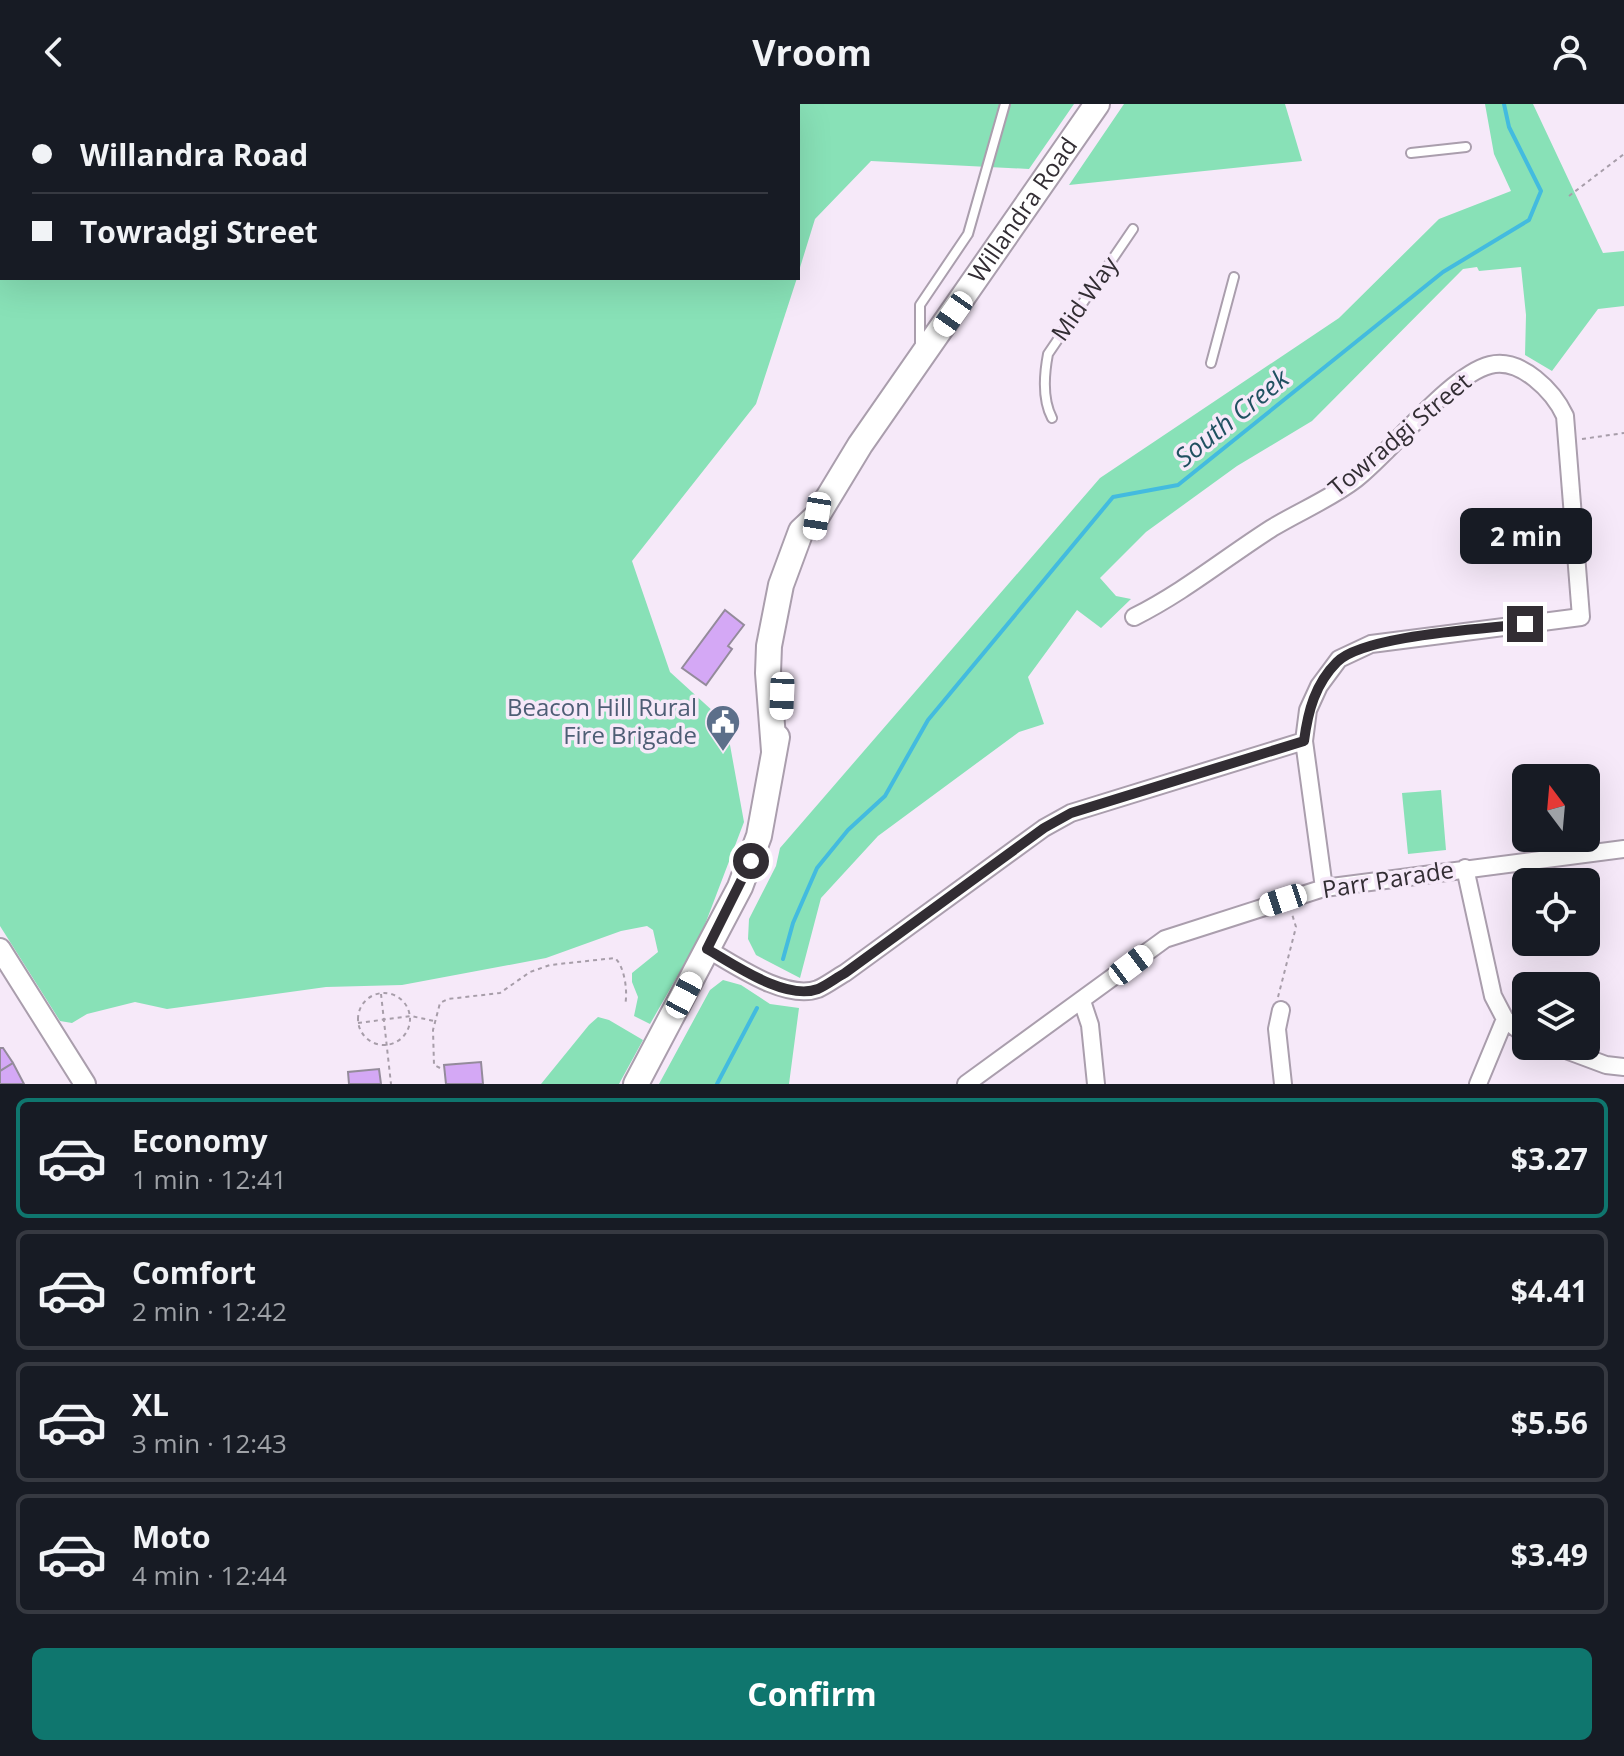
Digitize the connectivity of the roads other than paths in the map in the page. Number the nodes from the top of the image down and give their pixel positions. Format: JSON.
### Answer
{"nodes":[{"id":1,"x":1005,"y":104,"type":"edge"},
{"id":2,"x":1097,"y":104,"type":"edge"},
{"id":3,"x":1466,"y":147,"type":"dead end"},
{"id":4,"x":1411,"y":153,"type":"dead end"},
{"id":5,"x":1133,"y":229,"type":"dead end"},
{"id":6,"x":1234,"y":277,"type":"dead end"},
{"id":7,"x":920,"y":361,"type":"junction"},
{"id":8,"x":1211,"y":363,"type":"dead end"},
{"id":9,"x":1052,"y":418,"type":"dead end"},
{"id":10,"x":1134,"y":617,"type":"dead end"},
{"id":11,"x":1304,"y":741,"type":"junction"},
{"id":12,"x":1624,"y":849,"type":"edge"},
{"id":13,"x":1465,"y":868,"type":"junction"},
{"id":14,"x":1324,"y":888,"type":"junction"},
{"id":15,"x":0,"y":949,"type":"edge"},
{"id":16,"x":707,"y":949,"type":"junction"},
{"id":17,"x":1082,"y":1001,"type":"junction"},
{"id":18,"x":1281,"y":1010,"type":"road end"},
{"id":19,"x":1505,"y":1019,"type":"junction"},
{"id":20,"x":1512,"y":1025,"type":"edge"},
{"id":21,"x":1593,"y":1060,"type":"edge"},
{"id":22,"x":1624,"y":1067,"type":"edge"},
{"id":23,"x":85,"y":1084,"type":"edge"},
{"id":24,"x":636,"y":1084,"type":"edge"},
{"id":25,"x":966,"y":1084,"type":"edge"},
{"id":26,"x":1096,"y":1084,"type":"edge"},
{"id":27,"x":1283,"y":1084,"type":"edge"},
{"id":28,"x":1478,"y":1084,"type":"edge"}],
"edges":[{"from":1,"to":7,"type":"lane"},
{"from":2,"to":7,"type":"main road","name":"Willandra Road"},
{"from":3,"to":4,"type":"lane"},
{"from":5,"to":9,"type":"lane","name":"Mid Way"},
{"from":6,"to":8,"type":"lane"},
{"from":7,"to":16,"type":"main road","name":"Willandra Road"},
{"from":10,"to":11,"type":"street","name":"Towradgi Street"},
{"from":11,"to":14,"type":"street","name":"Towradgi Street"},
{"from":11,"to":16,"type":"street"},
{"from":12,"to":13,"type":"street","name":"Parr Parade"},
{"from":13,"to":14,"type":"street","name":"Parr Parade"},
{"from":13,"to":19,"type":"street"},
{"from":14,"to":17,"type":"street","name":"Parr Parade"},
{"from":15,"to":23,"type":"street"},
{"from":16,"to":24,"type":"main road","name":"Willandra Road"},
{"from":17,"to":25,"type":"street","name":"Parr Parade"},
{"from":17,"to":26,"type":"street"},
{"from":18,"to":27,"type":"street"},
{"from":19,"to":20,"type":"street"},
{"from":19,"to":28,"type":"street"},
{"from":21,"to":22,"type":"street"}]}
